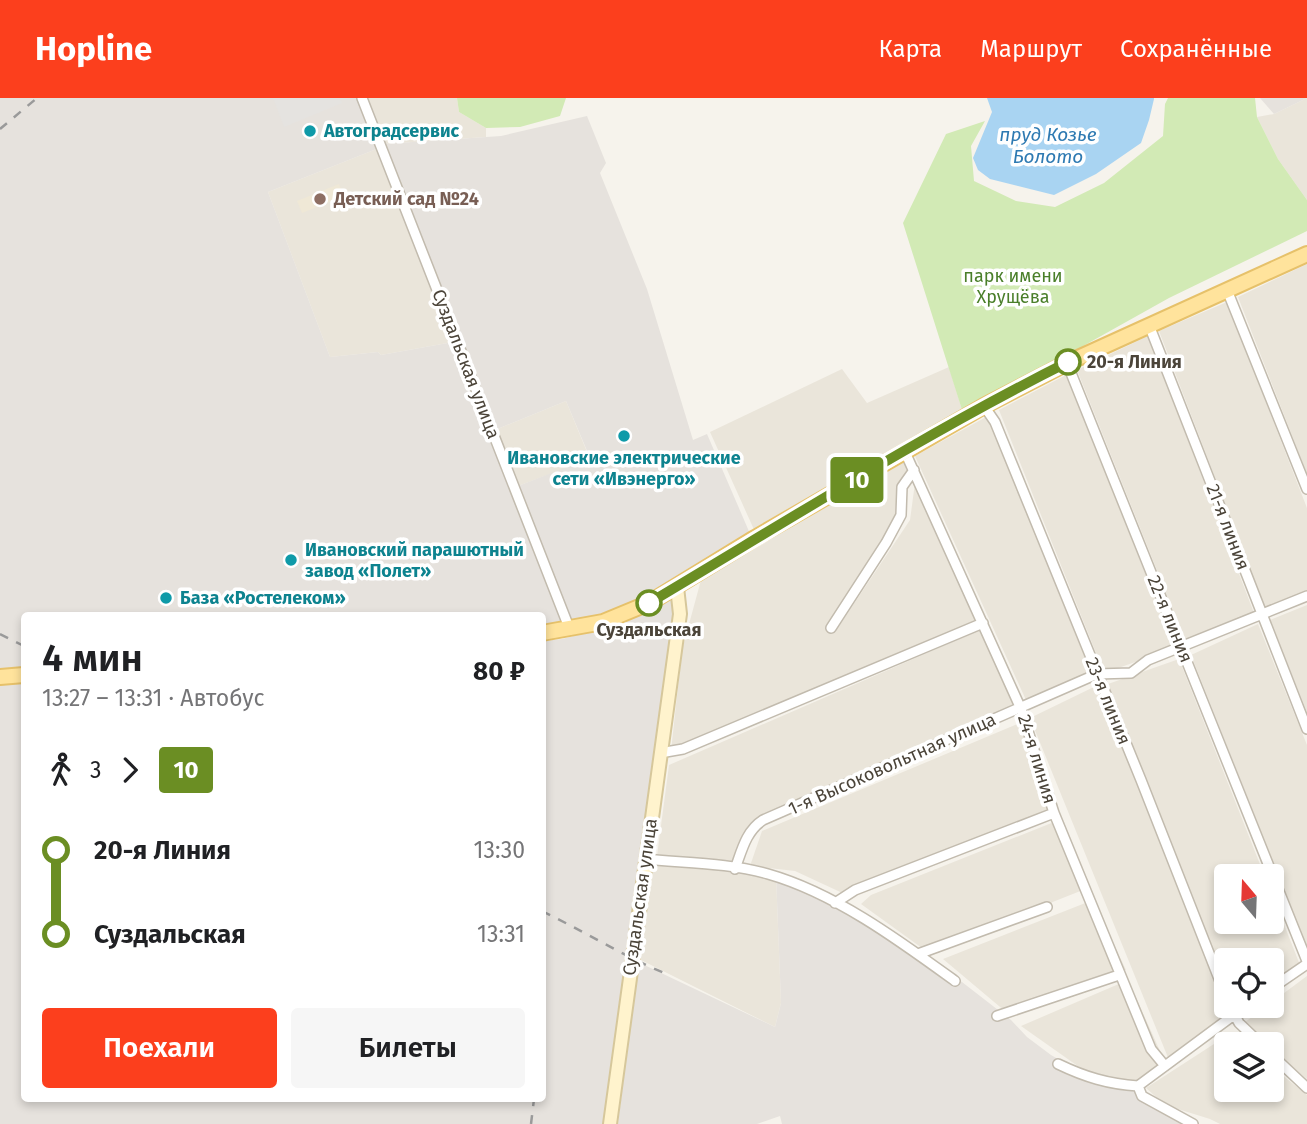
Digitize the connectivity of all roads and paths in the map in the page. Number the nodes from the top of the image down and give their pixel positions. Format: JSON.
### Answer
{"nodes":[{"id":1,"x":362,"y":98,"type":"edge"},
{"id":2,"x":1307,"y":254,"type":"edge"},
{"id":3,"x":1227,"y":290,"type":"junction"},
{"id":4,"x":1149,"y":325,"type":"junction"},
{"id":5,"x":1067,"y":363,"type":"junction"},
{"id":6,"x":984,"y":406,"type":"junction"},
{"id":7,"x":905,"y":452,"type":"junction"},
{"id":8,"x":914,"y":470,"type":"junction"},
{"id":9,"x":1307,"y":489,"type":"edge"},
{"id":10,"x":677,"y":586,"type":"junction"},
{"id":11,"x":1307,"y":596,"type":"edge"},
{"id":12,"x":1262,"y":614,"type":"junction"},
{"id":13,"x":983,"y":623,"type":"junction"},
{"id":14,"x":831,"y":628,"type":"dead end"},
{"id":15,"x":570,"y":629,"type":"junction"},
{"id":16,"x":546,"y":632,"type":"edge"},
{"id":17,"x":1181,"y":648,"type":"junction"},
{"id":18,"x":1097,"y":674,"type":"junction"},
{"id":19,"x":21,"y":675,"type":"edge"},
{"id":20,"x":0,"y":677,"type":"edge"},
{"id":21,"x":1021,"y":709,"type":"junction"},
{"id":22,"x":1307,"y":729,"type":"edge"},
{"id":23,"x":660,"y":752,"type":"junction"},
{"id":24,"x":1054,"y":813,"type":"junction"},
{"id":25,"x":645,"y":859,"type":"junction"},
{"id":26,"x":735,"y":869,"type":"junction"},
{"id":27,"x":835,"y":903,"type":"junction"},
{"id":28,"x":1047,"y":907,"type":"dead end"},
{"id":29,"x":918,"y":954,"type":"junction"},
{"id":30,"x":1307,"y":962,"type":"edge"},
{"id":31,"x":1214,"y":966,"type":"edge"},
{"id":32,"x":1119,"y":975,"type":"junction"},
{"id":33,"x":1284,"y":979,"type":"edge"},
{"id":34,"x":955,"y":981,"type":"dead end"},
{"id":35,"x":998,"y":1016,"type":"dead end"},
{"id":36,"x":1223,"y":1018,"type":"edge"},
{"id":37,"x":1237,"y":1018,"type":"edge"},
{"id":38,"x":1250,"y":1032,"type":"edge"},
{"id":39,"x":1058,"y":1064,"type":"dead end"},
{"id":40,"x":1165,"y":1066,"type":"junction"},
{"id":41,"x":1284,"y":1066,"type":"edge"},
{"id":42,"x":1138,"y":1086,"type":"junction"},
{"id":43,"x":1307,"y":1088,"type":"edge"},
{"id":44,"x":610,"y":1124,"type":"edge"},
{"id":45,"x":1193,"y":1124,"type":"edge"}],
"edges":[{"from":1,"to":15,"type":"street","name":"Суздальская улица"},
{"from":2,"to":3,"type":"main road"},
{"from":3,"to":4,"type":"main road"},
{"from":3,"to":9,"type":"street"},
{"from":4,"to":5,"type":"main road"},
{"from":4,"to":12,"type":"street","name":"21-я линия"},
{"from":5,"to":6,"type":"main road"},
{"from":5,"to":17,"type":"street","name":"22-я линия"},
{"from":6,"to":7,"type":"main road"},
{"from":6,"to":18,"type":"street","name":"23-я линия"},
{"from":7,"to":8,"type":"street","name":"24-я линия"},
{"from":7,"to":10,"type":"main road"},
{"from":8,"to":13,"type":"street","name":"24-я линия"},
{"from":8,"to":14,"type":"street"},
{"from":10,"to":15,"type":"main road"},
{"from":10,"to":23,"type":"main road","name":"Суздальская улица"},
{"from":11,"to":12,"type":"street","name":"1-я Высоковольтная улица"},
{"from":12,"to":17,"type":"street","name":"1-я Высоковольтная улица"},
{"from":12,"to":22,"type":"street","name":"21-я линия"},
{"from":13,"to":21,"type":"street","name":"24-я линия"},
{"from":13,"to":23,"type":"street"},
{"from":15,"to":16,"type":"main road"},
{"from":17,"to":18,"type":"street","name":"1-я Высоковольтная улица"},
{"from":17,"to":30,"type":"street","name":"22-я линия"},
{"from":18,"to":21,"type":"street","name":"1-я Высоковольтная улица"},
{"from":18,"to":31,"type":"street","name":"23-я линия"},
{"from":19,"to":20,"type":"main road"},
{"from":21,"to":24,"type":"street","name":"24-я линия"},
{"from":21,"to":26,"type":"street","name":"1-я Высоковольтная улица"},
{"from":23,"to":25,"type":"main road","name":"Суздальская улица"},
{"from":24,"to":27,"type":"street"},
{"from":24,"to":32,"type":"street","name":"24-я линия"},
{"from":25,"to":26,"type":"street"},
{"from":25,"to":44,"type":"main road","name":"Суздальская улица"},
{"from":26,"to":27,"type":"street"},
{"from":27,"to":29,"type":"street"},
{"from":28,"to":29,"type":"street"},
{"from":29,"to":34,"type":"street"},
{"from":30,"to":33,"type":"street"},
{"from":32,"to":35,"type":"street"},
{"from":32,"to":40,"type":"street","name":"24-я линия"},
{"from":36,"to":40,"type":"street"},
{"from":37,"to":38,"type":"street"},
{"from":39,"to":42,"type":"street"},
{"from":40,"to":42,"type":"street"},
{"from":41,"to":43,"type":"street"},
{"from":42,"to":45,"type":"street"}]}
